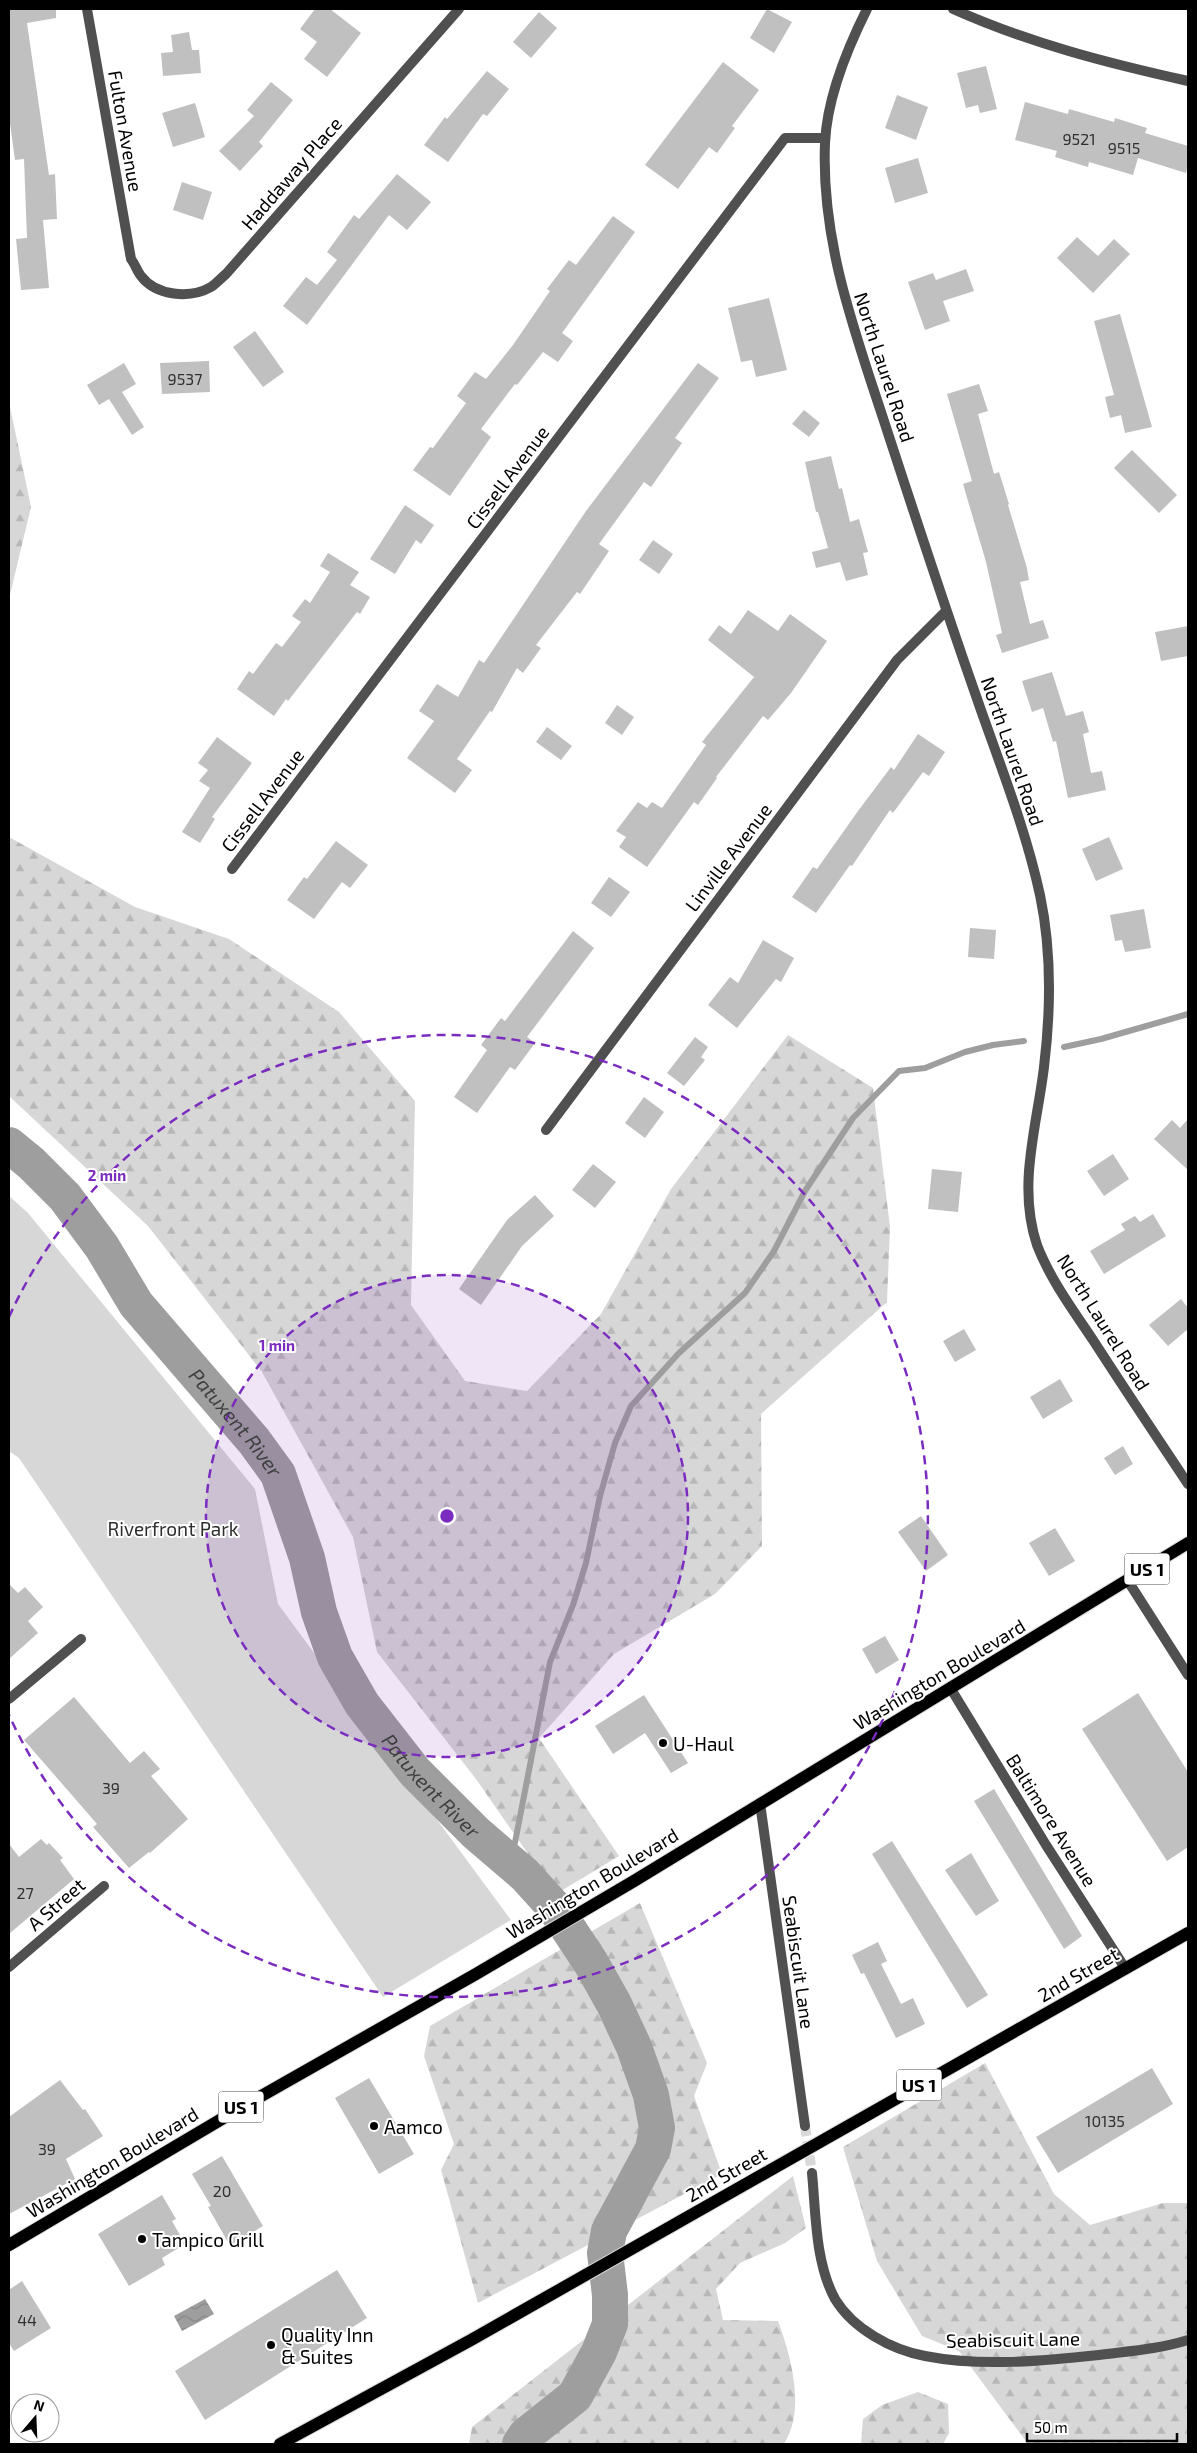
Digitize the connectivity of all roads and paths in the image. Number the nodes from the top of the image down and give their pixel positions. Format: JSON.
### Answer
{"nodes":[{"id":1,"x":87,"y":9,"type":"edge"},
{"id":2,"x":459,"y":9,"type":"edge"},
{"id":3,"x":867,"y":9,"type":"edge"},
{"id":4,"x":954,"y":9,"type":"edge"},
{"id":5,"x":1188,"y":81,"type":"edge"},
{"id":6,"x":825,"y":138,"type":"junction"},
{"id":7,"x":131,"y":259,"type":"joint"},
{"id":8,"x":946,"y":611,"type":"junction"},
{"id":9,"x":232,"y":869,"type":"dead end"},
{"id":10,"x":546,"y":1130,"type":"dead end"},
{"id":11,"x":1188,"y":1484,"type":"edge"},
{"id":12,"x":1188,"y":1543,"type":"edge"},
{"id":13,"x":1128,"y":1581,"type":"junction"},
{"id":14,"x":80,"y":1639,"type":"dead end"},
{"id":15,"x":1188,"y":1675,"type":"edge"},
{"id":16,"x":951,"y":1689,"type":"junction"},
{"id":17,"x":9,"y":1699,"type":"edge"},
{"id":18,"x":760,"y":1803,"type":"junction"},
{"id":19,"x":104,"y":1886,"type":"dead end"},
{"id":20,"x":1188,"y":1933,"type":"edge"},
{"id":21,"x":9,"y":1967,"type":"edge"},
{"id":22,"x":1125,"y":1968,"type":"junction"},
{"id":23,"x":804,"y":2126,"type":"tunnel mouth"},
{"id":24,"x":812,"y":2173,"type":"tunnel mouth"},
{"id":25,"x":9,"y":2245,"type":"edge"},
{"id":26,"x":1188,"y":2340,"type":"edge"},
{"id":27,"x":280,"y":2444,"type":"edge"}],
"edges":[{"from":1,"to":7,"type":"street","name":"Fulton Avenue"},
{"from":2,"to":7,"type":"street","name":"Haddaway Place"},
{"from":3,"to":6,"type":"street","name":"North Laurel Road"},
{"from":4,"to":5,"type":"street"},
{"from":6,"to":8,"type":"street","name":"North Laurel Road"},
{"from":6,"to":9,"type":"street","name":"Cissell Avenue"},
{"from":8,"to":10,"type":"street","name":"Linville Avenue"},
{"from":8,"to":11,"type":"street","name":"North Laurel Road"},
{"from":12,"to":13,"type":"main road","name":"Washington Boulevard","number":"US 1"},
{"from":13,"to":15,"type":"street"},
{"from":13,"to":16,"type":"main road","name":"Washington Boulevard","number":"US 1"},
{"from":14,"to":17,"type":"street"},
{"from":16,"to":18,"type":"main road","name":"Washington Boulevard","number":"US 1"},
{"from":16,"to":22,"type":"street","name":"Baltimore Avenue"},
{"from":18,"to":23,"type":"street","name":"Seabiscuit Lane"},
{"from":18,"to":25,"type":"main road","name":"Washington Boulevard","number":"US 1"},
{"from":19,"to":21,"type":"street","name":"A Street"},
{"from":20,"to":22,"type":"main road","name":"2nd Street","number":"US 1"},
{"from":22,"to":27,"type":"main road","name":"2nd Street","number":"US 1"},
{"from":24,"to":26,"type":"street","name":"Seabiscuit Lane"}]}
